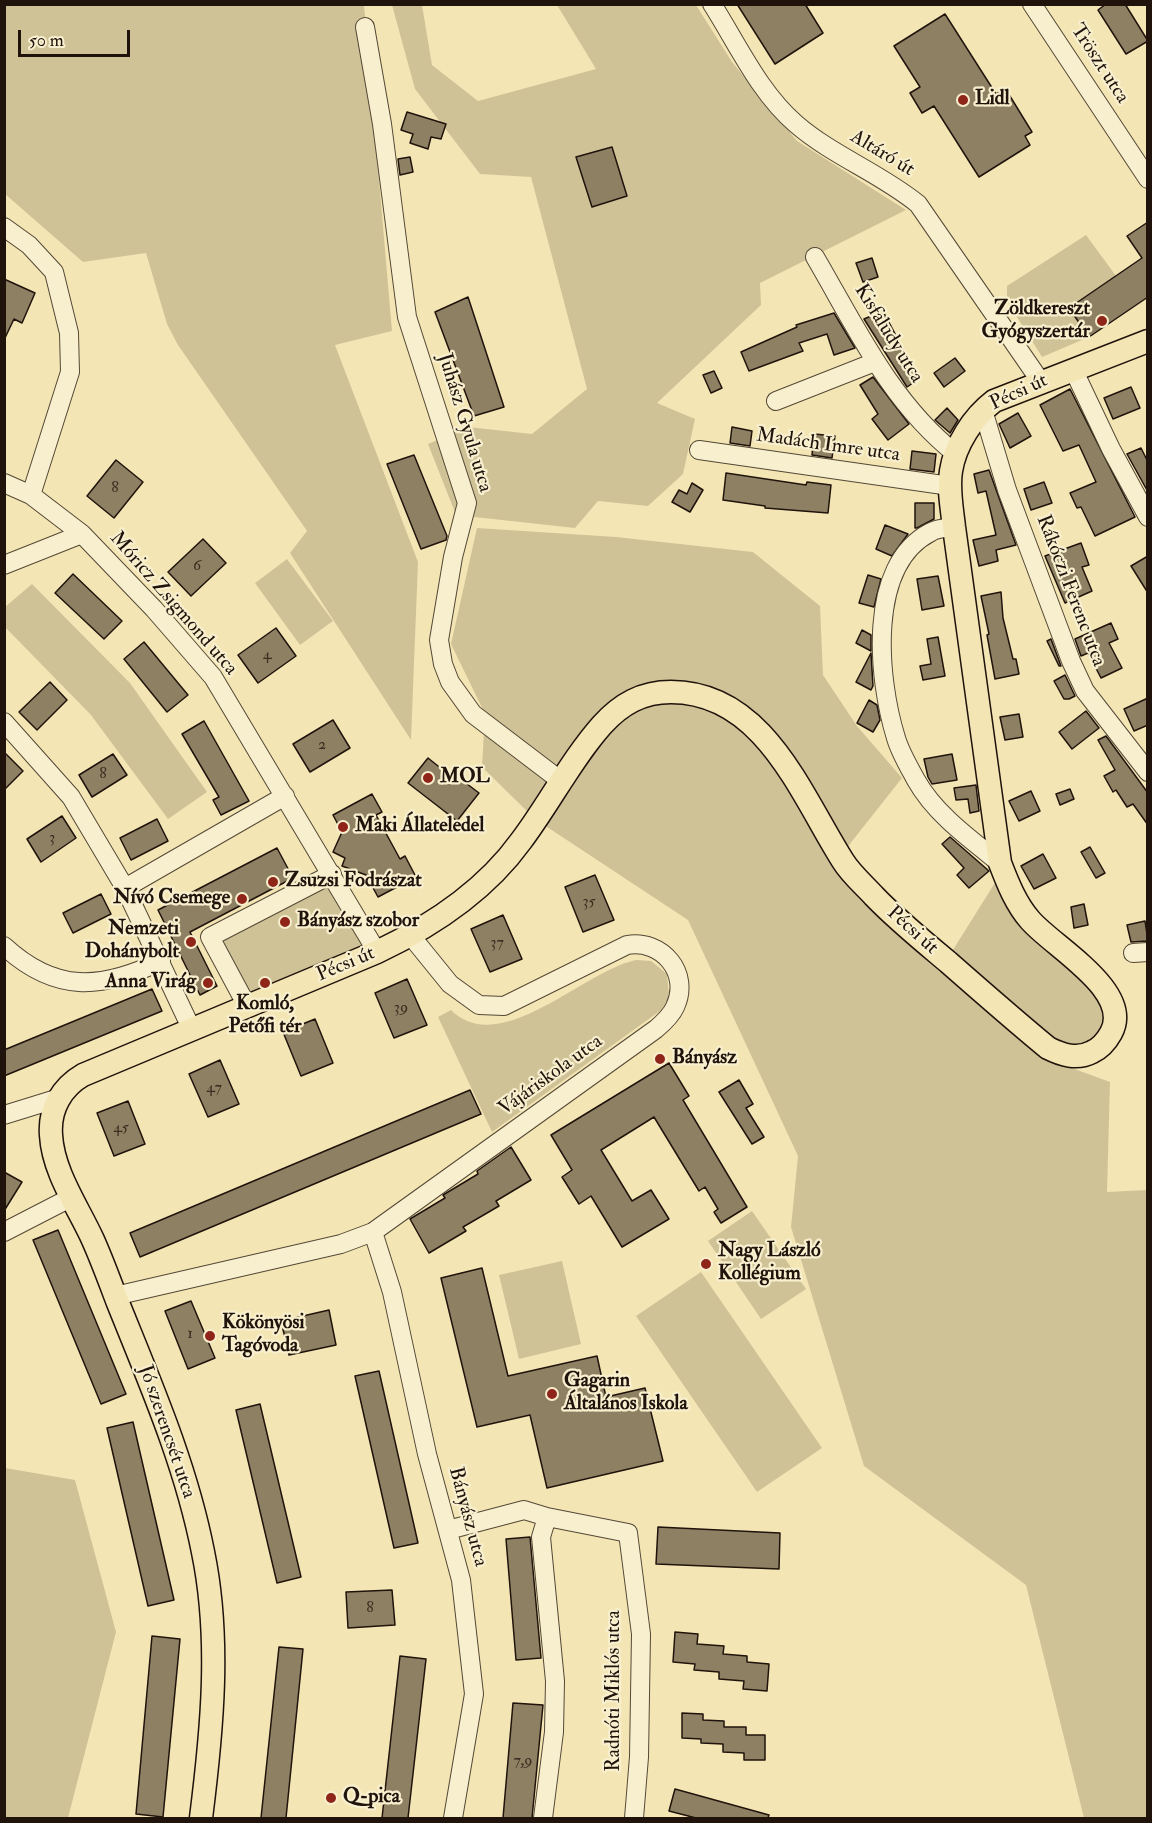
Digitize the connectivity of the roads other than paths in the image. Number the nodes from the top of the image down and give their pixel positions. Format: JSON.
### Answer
{"nodes":[{"id":1,"x":712,"y":4,"type":"edge"},
{"id":2,"x":1032,"y":4,"type":"edge"},
{"id":3,"x":365,"y":27,"type":"dead end"},
{"id":4,"x":1148,"y":179,"type":"edge"},
{"id":5,"x":4,"y":226,"type":"edge"},
{"id":6,"x":815,"y":257,"type":"dead end"},
{"id":7,"x":1148,"y":341,"type":"edge"},
{"id":8,"x":875,"y":362,"type":"junction"},
{"id":9,"x":1073,"y":369,"type":"junction"},
{"id":10,"x":1041,"y":381,"type":"junction"},
{"id":11,"x":776,"y":401,"type":"dead end"},
{"id":12,"x":983,"y":410,"type":"junction"},
{"id":13,"x":699,"y":450,"type":"dead end"},
{"id":14,"x":956,"y":454,"type":"junction"},
{"id":15,"x":4,"y":483,"type":"edge"},
{"id":16,"x":950,"y":486,"type":"junction"},
{"id":17,"x":32,"y":495,"type":"junction"},
{"id":18,"x":1148,"y":517,"type":"edge"},
{"id":19,"x":954,"y":527,"type":"junction"},
{"id":20,"x":81,"y":534,"type":"junction"},
{"id":21,"x":4,"y":565,"type":"edge"},
{"id":22,"x":4,"y":722,"type":"edge"},
{"id":23,"x":1148,"y":772,"type":"edge"},
{"id":24,"x":561,"y":781,"type":"junction"},
{"id":25,"x":285,"y":796,"type":"junction"},
{"id":26,"x":1000,"y":863,"type":"junction"},
{"id":27,"x":332,"y":874,"type":"junction"},
{"id":28,"x":125,"y":888,"type":"junction"},
{"id":29,"x":411,"y":936,"type":"junction"},
{"id":30,"x":4,"y":946,"type":"edge"},
{"id":31,"x":377,"y":952,"type":"junction"},
{"id":32,"x":161,"y":961,"type":"junction"},
{"id":33,"x":247,"y":1006,"type":"junction"},
{"id":34,"x":192,"y":1030,"type":"junction"},
{"id":35,"x":59,"y":1098,"type":"junction"},
{"id":36,"x":4,"y":1115,"type":"edge"},
{"id":37,"x":72,"y":1197,"type":"junction"},
{"id":38,"x":4,"y":1232,"type":"edge"},
{"id":39,"x":373,"y":1232,"type":"junction"},
{"id":40,"x":115,"y":1296,"type":"junction"},
{"id":41,"x":547,"y":1518,"type":"junction"},
{"id":42,"x":448,"y":1530,"type":"junction"},
{"id":43,"x":201,"y":1818,"type":"edge"},
{"id":44,"x":453,"y":1818,"type":"edge"},
{"id":45,"x":543,"y":1818,"type":"edge"},
{"id":46,"x":634,"y":1818,"type":"edge"}],
"edges":[{"from":1,"to":10,"type":"street","name":"Altáró út"},
{"from":2,"to":4,"type":"street","name":"Tröszt utca"},
{"from":3,"to":24,"type":"street","name":"Juhász Gyula utca"},
{"from":5,"to":17,"type":"street"},
{"from":6,"to":8,"type":"street","name":"Kisfaludy utca"},
{"from":7,"to":9,"type":"main road","name":"Pécsi út"},
{"from":8,"to":11,"type":"street"},
{"from":8,"to":14,"type":"street","name":"Kisfaludy utca"},
{"from":9,"to":10,"type":"main road","name":"Pécsi út"},
{"from":9,"to":18,"type":"street"},
{"from":10,"to":12,"type":"main road","name":"Pécsi út"},
{"from":12,"to":14,"type":"main road","name":"Pécsi út"},
{"from":12,"to":23,"type":"street","name":"Rákóczi Ferenc utca"},
{"from":13,"to":16,"type":"street","name":"Madách Imre utca"},
{"from":14,"to":16,"type":"main road","name":"Pécsi út"},
{"from":15,"to":17,"type":"street","name":"Móricz Zsigmond utca"},
{"from":16,"to":19,"type":"main road","name":"Pécsi út"},
{"from":17,"to":20,"type":"street","name":"Móricz Zsigmond utca"},
{"from":19,"to":26,"type":"main road","name":"Pécsi út"},
{"from":19,"to":26,"type":"street"},
{"from":20,"to":21,"type":"street","name":"Móricz Zsigmond utca"},
{"from":20,"to":25,"type":"street","name":"Móricz Zsigmond utca"},
{"from":22,"to":28,"type":"street"},
{"from":24,"to":26,"type":"main road","name":"Pécsi út"},
{"from":24,"to":29,"type":"main road","name":"Pécsi út"},
{"from":25,"to":27,"type":"street","name":"Móricz Zsigmond utca"},
{"from":25,"to":28,"type":"street"},
{"from":27,"to":31,"type":"street","name":"Móricz Zsigmond utca"},
{"from":27,"to":33,"type":"street"},
{"from":28,"to":32,"type":"street"},
{"from":29,"to":31,"type":"main road","name":"Pécsi út"},
{"from":29,"to":39,"type":"street","name":"Vájáriskola utca"},
{"from":30,"to":32,"type":"street"},
{"from":31,"to":33,"type":"main road","name":"Pécsi út"},
{"from":32,"to":34,"type":"street"},
{"from":33,"to":34,"type":"main road","name":"Pécsi út"},
{"from":34,"to":35,"type":"main road","name":"Pécsi út"},
{"from":35,"to":36,"type":"street"},
{"from":35,"to":37,"type":"main road","name":"Jó szerencsét utca"},
{"from":37,"to":38,"type":"street"},
{"from":37,"to":40,"type":"main road","name":"Jó szerencsét utca"},
{"from":39,"to":40,"type":"street","name":"Vájáriskola utca"},
{"from":39,"to":42,"type":"street","name":"Bányász utca"},
{"from":40,"to":43,"type":"main road","name":"Jó szerencsét utca"},
{"from":41,"to":42,"type":"street","name":"Radnóti Miklós utca"},
{"from":41,"to":45,"type":"street"},
{"from":41,"to":46,"type":"street","name":"Radnóti Miklós utca"},
{"from":42,"to":44,"type":"street","name":"Bányász utca"}]}
